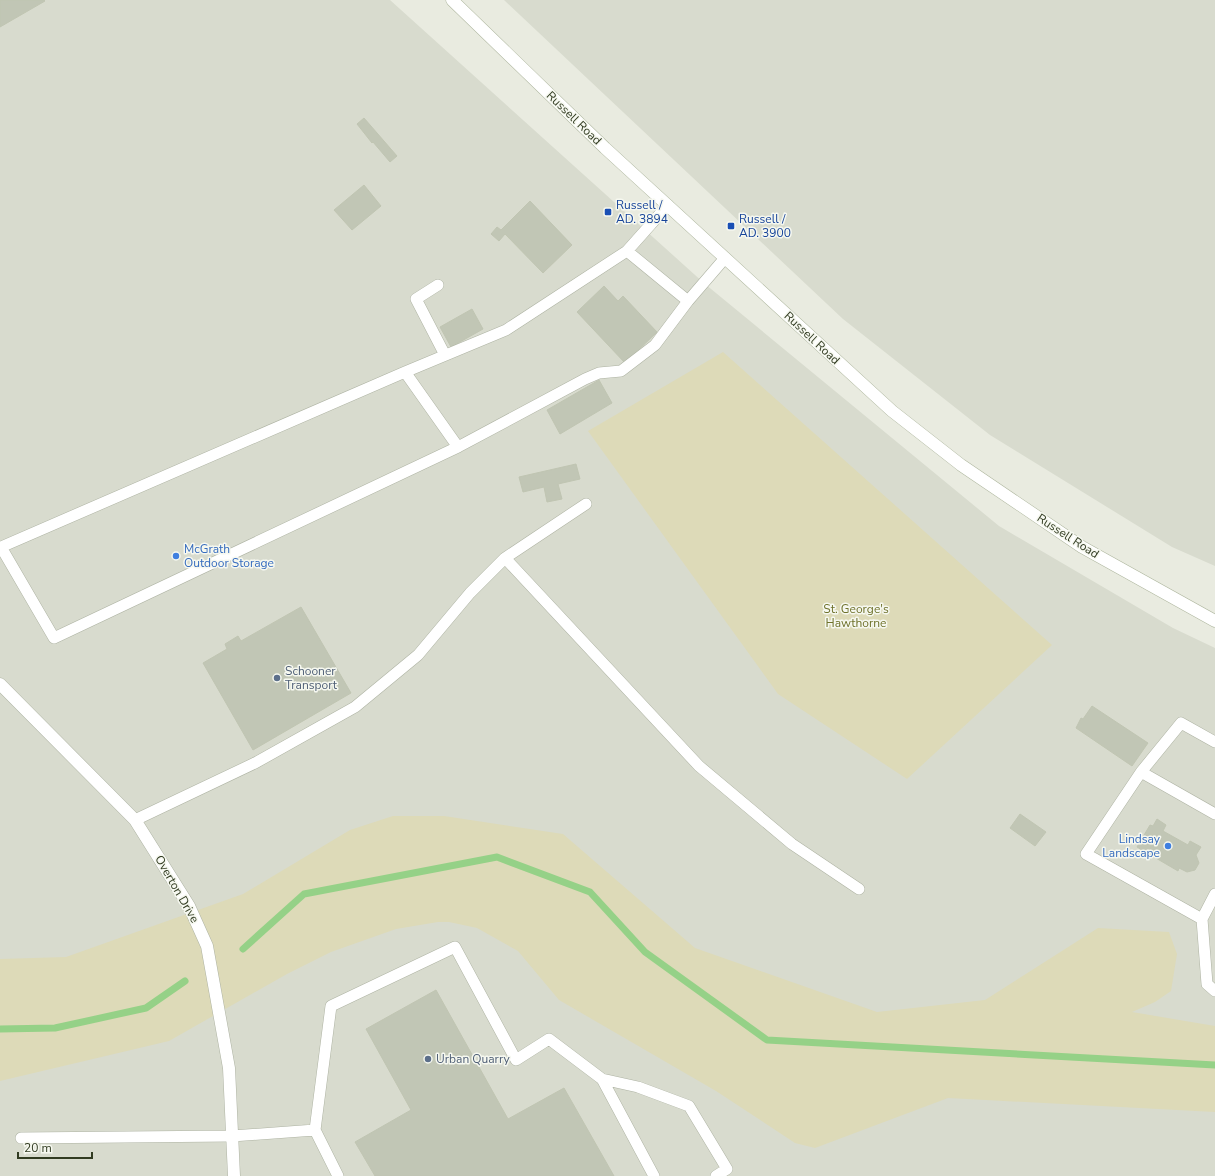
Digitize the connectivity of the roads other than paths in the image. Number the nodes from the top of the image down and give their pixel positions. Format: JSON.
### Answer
{"nodes":[{"id":1,"x":452,"y":0,"type":"edge"},
{"id":2,"x":668,"y":205,"type":"junction"},
{"id":3,"x":627,"y":251,"type":"junction"},
{"id":4,"x":724,"y":258,"type":"junction"},
{"id":5,"x":438,"y":285,"type":"dead end"},
{"id":6,"x":688,"y":301,"type":"junction"},
{"id":7,"x":445,"y":355,"type":"junction"},
{"id":8,"x":405,"y":372,"type":"junction"},
{"id":9,"x":458,"y":447,"type":"junction"},
{"id":10,"x":586,"y":504,"type":"dead end"},
{"id":11,"x":505,"y":558,"type":"junction"},
{"id":12,"x":1215,"y":621,"type":"edge"},
{"id":13,"x":0,"y":684,"type":"edge"},
{"id":14,"x":1215,"y":742,"type":"edge"},
{"id":15,"x":1141,"y":772,"type":"junction"},
{"id":16,"x":1215,"y":814,"type":"edge"},
{"id":17,"x":135,"y":820,"type":"junction"},
{"id":18,"x":858,"y":889,"type":"dead end"},
{"id":19,"x":1215,"y":894,"type":"edge"},
{"id":20,"x":1202,"y":919,"type":"junction"},
{"id":21,"x":1215,"y":991,"type":"edge"},
{"id":22,"x":602,"y":1079,"type":"junction"},
{"id":23,"x":315,"y":1130,"type":"junction"},
{"id":24,"x":232,"y":1136,"type":"junction"},
{"id":25,"x":21,"y":1138,"type":"dead end"},
{"id":26,"x":234,"y":1176,"type":"edge"},
{"id":27,"x":338,"y":1176,"type":"edge"},
{"id":28,"x":654,"y":1176,"type":"edge"},
{"id":29,"x":716,"y":1176,"type":"edge"}],
"edges":[{"from":1,"to":2,"type":"main road","name":"Russell Road"},
{"from":2,"to":3,"type":"lane"},
{"from":2,"to":4,"type":"main road","name":"Russell Road"},
{"from":3,"to":6,"type":"lane"},
{"from":3,"to":7,"type":"lane"},
{"from":4,"to":6,"type":"lane"},
{"from":4,"to":12,"type":"main road","name":"Russell Road"},
{"from":5,"to":7,"type":"lane"},
{"from":6,"to":9,"type":"lane"},
{"from":7,"to":8,"type":"lane"},
{"from":8,"to":9,"type":"lane"},
{"from":8,"to":9,"type":"lane"},
{"from":10,"to":11,"type":"lane"},
{"from":11,"to":17,"type":"lane"},
{"from":11,"to":18,"type":"lane"},
{"from":13,"to":17,"type":"main road","name":"Overton Drive"},
{"from":14,"to":15,"type":"lane"},
{"from":15,"to":16,"type":"lane"},
{"from":15,"to":20,"type":"lane"},
{"from":17,"to":24,"type":"main road","name":"Overton Drive"},
{"from":19,"to":20,"type":"lane"},
{"from":20,"to":21,"type":"lane"},
{"from":22,"to":23,"type":"lane"},
{"from":22,"to":28,"type":"lane"},
{"from":22,"to":29,"type":"lane"},
{"from":23,"to":24,"type":"lane"},
{"from":23,"to":27,"type":"lane"},
{"from":24,"to":25,"type":"lane"},
{"from":24,"to":26,"type":"main road","name":"Overton Drive"}]}
